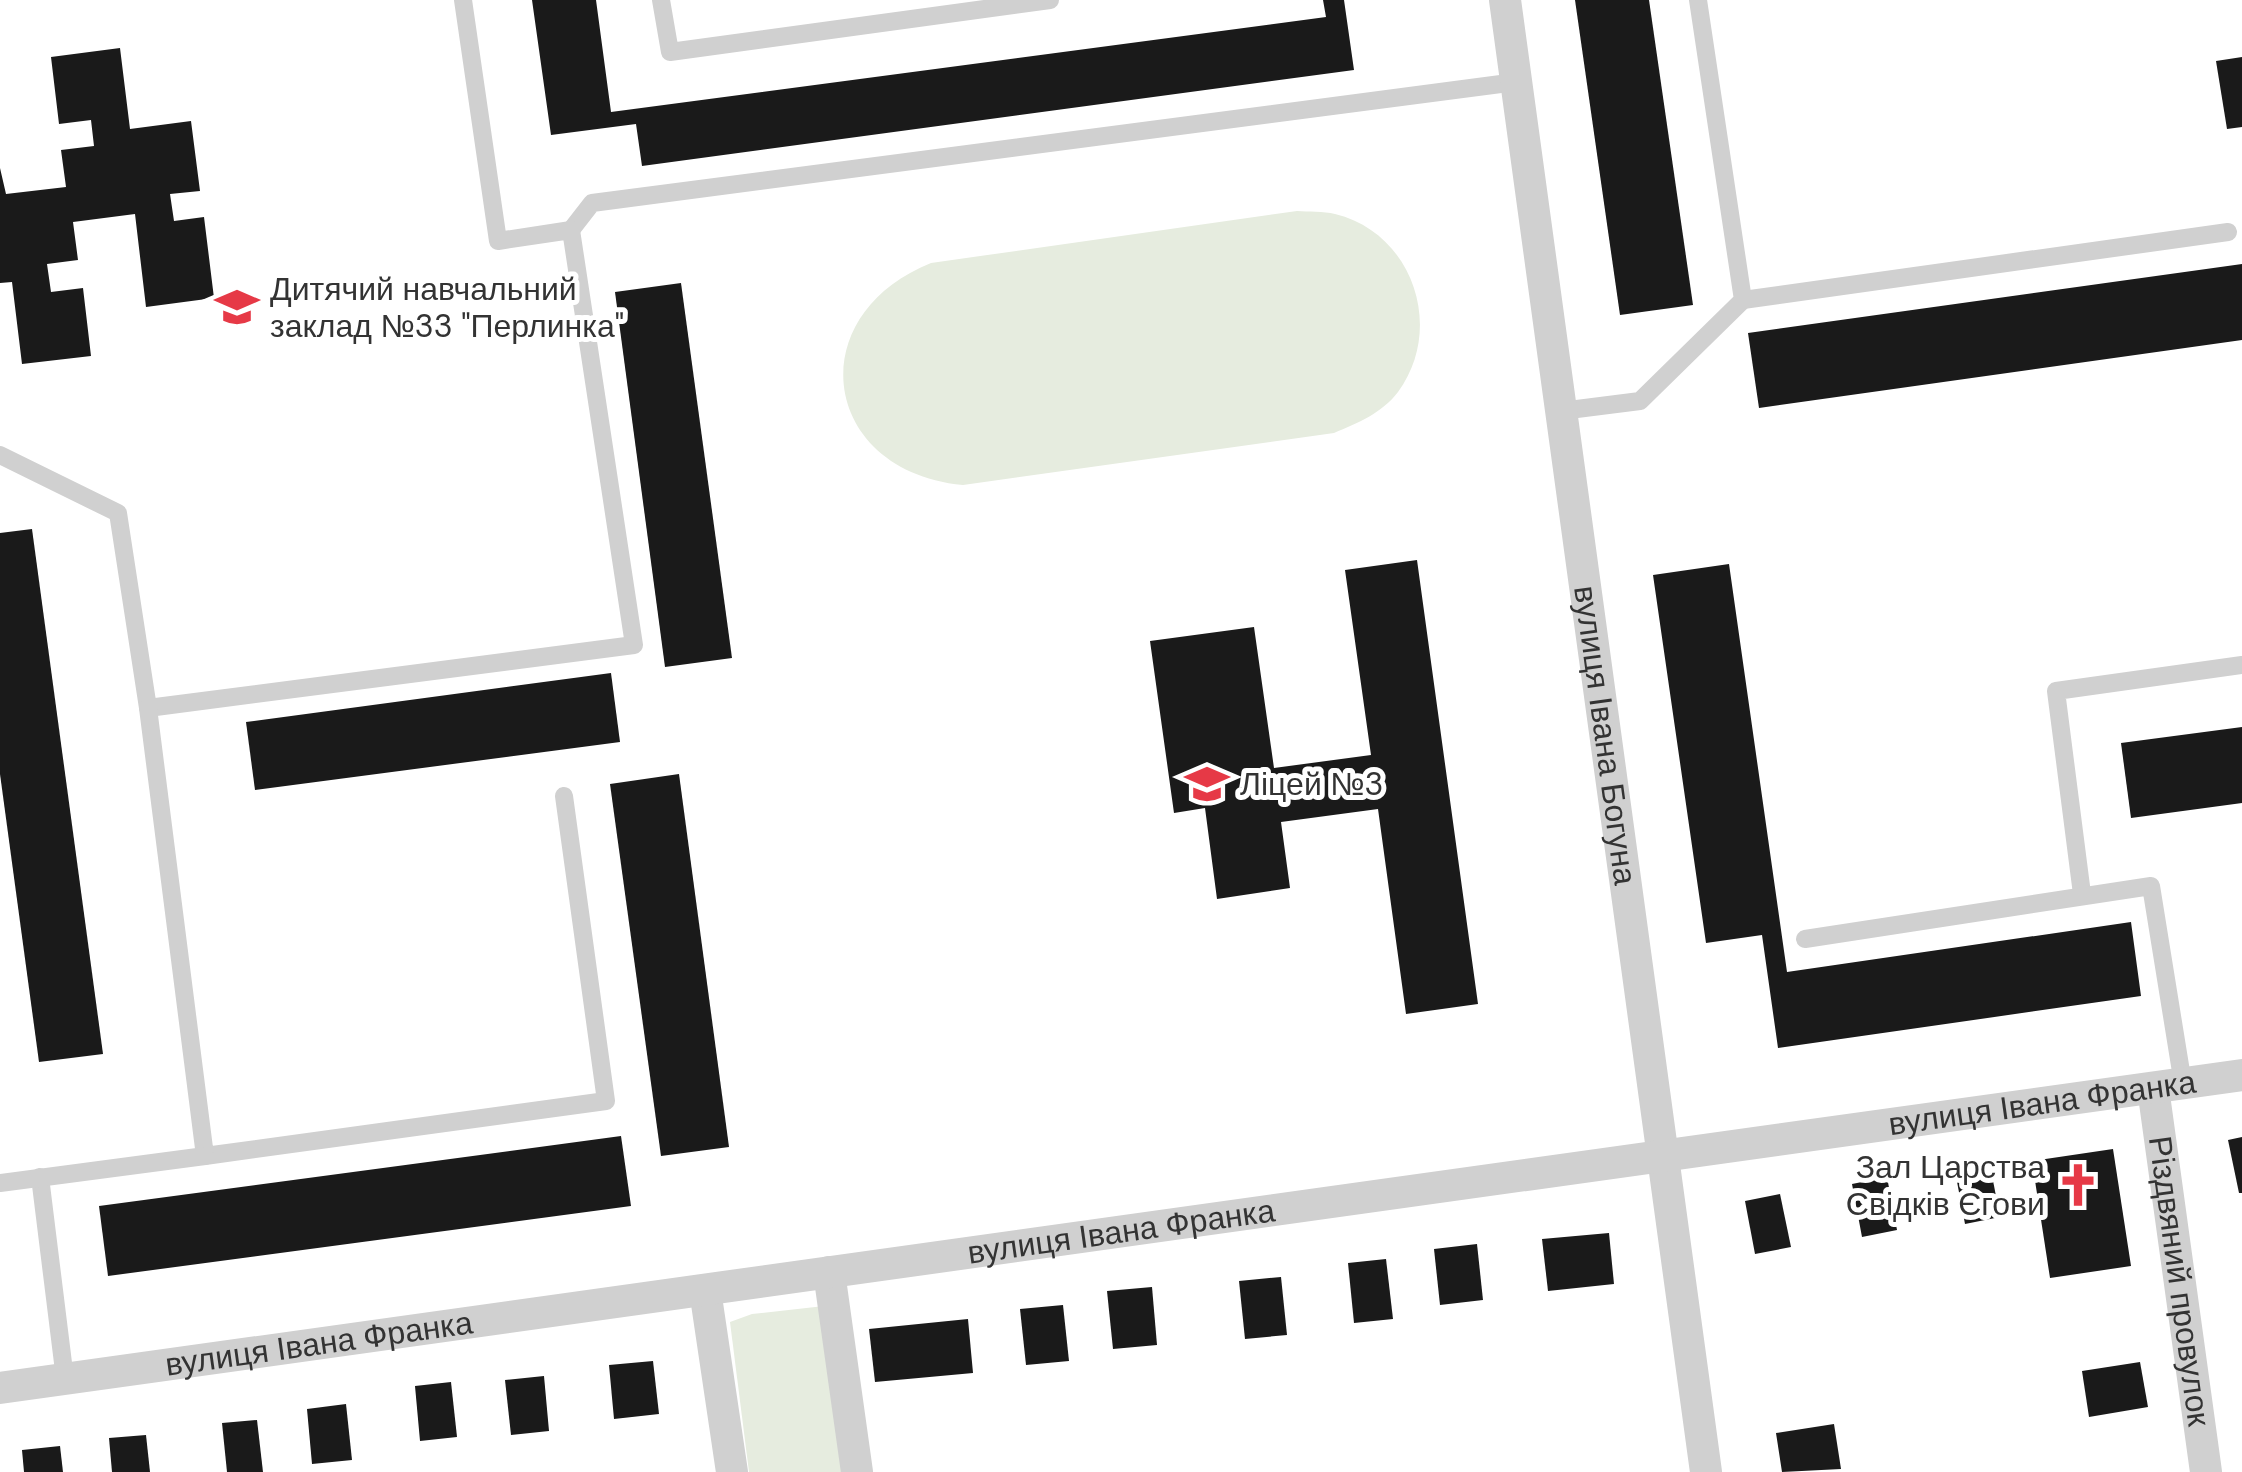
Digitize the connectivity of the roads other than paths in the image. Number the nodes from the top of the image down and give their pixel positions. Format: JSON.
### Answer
{"nodes":[{"id":1,"x":463,"y":0,"type":"edge"},
{"id":2,"x":661,"y":0,"type":"edge"},
{"id":3,"x":1050,"y":0,"type":"edge"},
{"id":4,"x":1505,"y":0,"type":"edge"},
{"id":5,"x":1698,"y":0,"type":"edge"},
{"id":6,"x":1516,"y":82,"type":"junction"},
{"id":7,"x":571,"y":230,"type":"junction"},
{"id":8,"x":2228,"y":232,"type":"dead end"},
{"id":9,"x":1743,"y":300,"type":"junction"},
{"id":10,"x":1561,"y":411,"type":"junction"},
{"id":11,"x":0,"y":456,"type":"edge"},
{"id":12,"x":2242,"y":665,"type":"edge"},
{"id":13,"x":148,"y":708,"type":"junction"},
{"id":14,"x":564,"y":796,"type":"dead end"},
{"id":15,"x":2082,"y":894,"type":"junction"},
{"id":16,"x":1805,"y":939,"type":"dead end"},
{"id":17,"x":2242,"y":1075,"type":"edge"},
{"id":18,"x":2168,"y":1086,"type":"junction"},
{"id":19,"x":205,"y":1156,"type":"junction"},
{"id":20,"x":1664,"y":1156,"type":"junction"},
{"id":21,"x":40,"y":1177,"type":"junction"},
{"id":22,"x":0,"y":1183,"type":"edge"},
{"id":23,"x":828,"y":1272,"type":"junction"},
{"id":24,"x":705,"y":1290,"type":"junction"},
{"id":25,"x":65,"y":1379,"type":"junction"},
{"id":26,"x":0,"y":1388,"type":"edge"},
{"id":27,"x":732,"y":1472,"type":"edge"},
{"id":28,"x":857,"y":1472,"type":"edge"},
{"id":29,"x":1706,"y":1472,"type":"edge"},
{"id":30,"x":2206,"y":1472,"type":"edge"}],
"edges":[{"from":1,"to":7,"type":"lane"},
{"from":2,"to":3,"type":"lane"},
{"from":4,"to":6,"type":"street","name":"вулиця Івана Богуна"},
{"from":5,"to":9,"type":"lane"},
{"from":6,"to":7,"type":"lane"},
{"from":6,"to":10,"type":"street","name":"вулиця Івана Богуна"},
{"from":7,"to":13,"type":"lane"},
{"from":8,"to":9,"type":"lane"},
{"from":9,"to":10,"type":"lane"},
{"from":10,"to":20,"type":"street","name":"вулиця Івана Богуна"},
{"from":11,"to":13,"type":"lane"},
{"from":12,"to":15,"type":"lane"},
{"from":13,"to":19,"type":"lane"},
{"from":14,"to":19,"type":"lane"},
{"from":15,"to":16,"type":"lane"},
{"from":15,"to":18,"type":"lane"},
{"from":17,"to":18,"type":"street","name":"вулиця Івана Франка"},
{"from":18,"to":20,"type":"street","name":"вулиця Івана Франка"},
{"from":18,"to":30,"type":"street","name":"Різдвяний провулок"},
{"from":19,"to":21,"type":"lane"},
{"from":20,"to":23,"type":"street","name":"вулиця Івана Франка"},
{"from":20,"to":29,"type":"street","name":"вулиця Івана Богуна"},
{"from":21,"to":22,"type":"lane"},
{"from":21,"to":25,"type":"lane"},
{"from":23,"to":24,"type":"street","name":"вулиця Івана Франка"},
{"from":23,"to":28,"type":"street"},
{"from":24,"to":25,"type":"street","name":"вулиця Івана Франка"},
{"from":24,"to":27,"type":"street"},
{"from":25,"to":26,"type":"street","name":"вулиця Івана Франка"}]}
